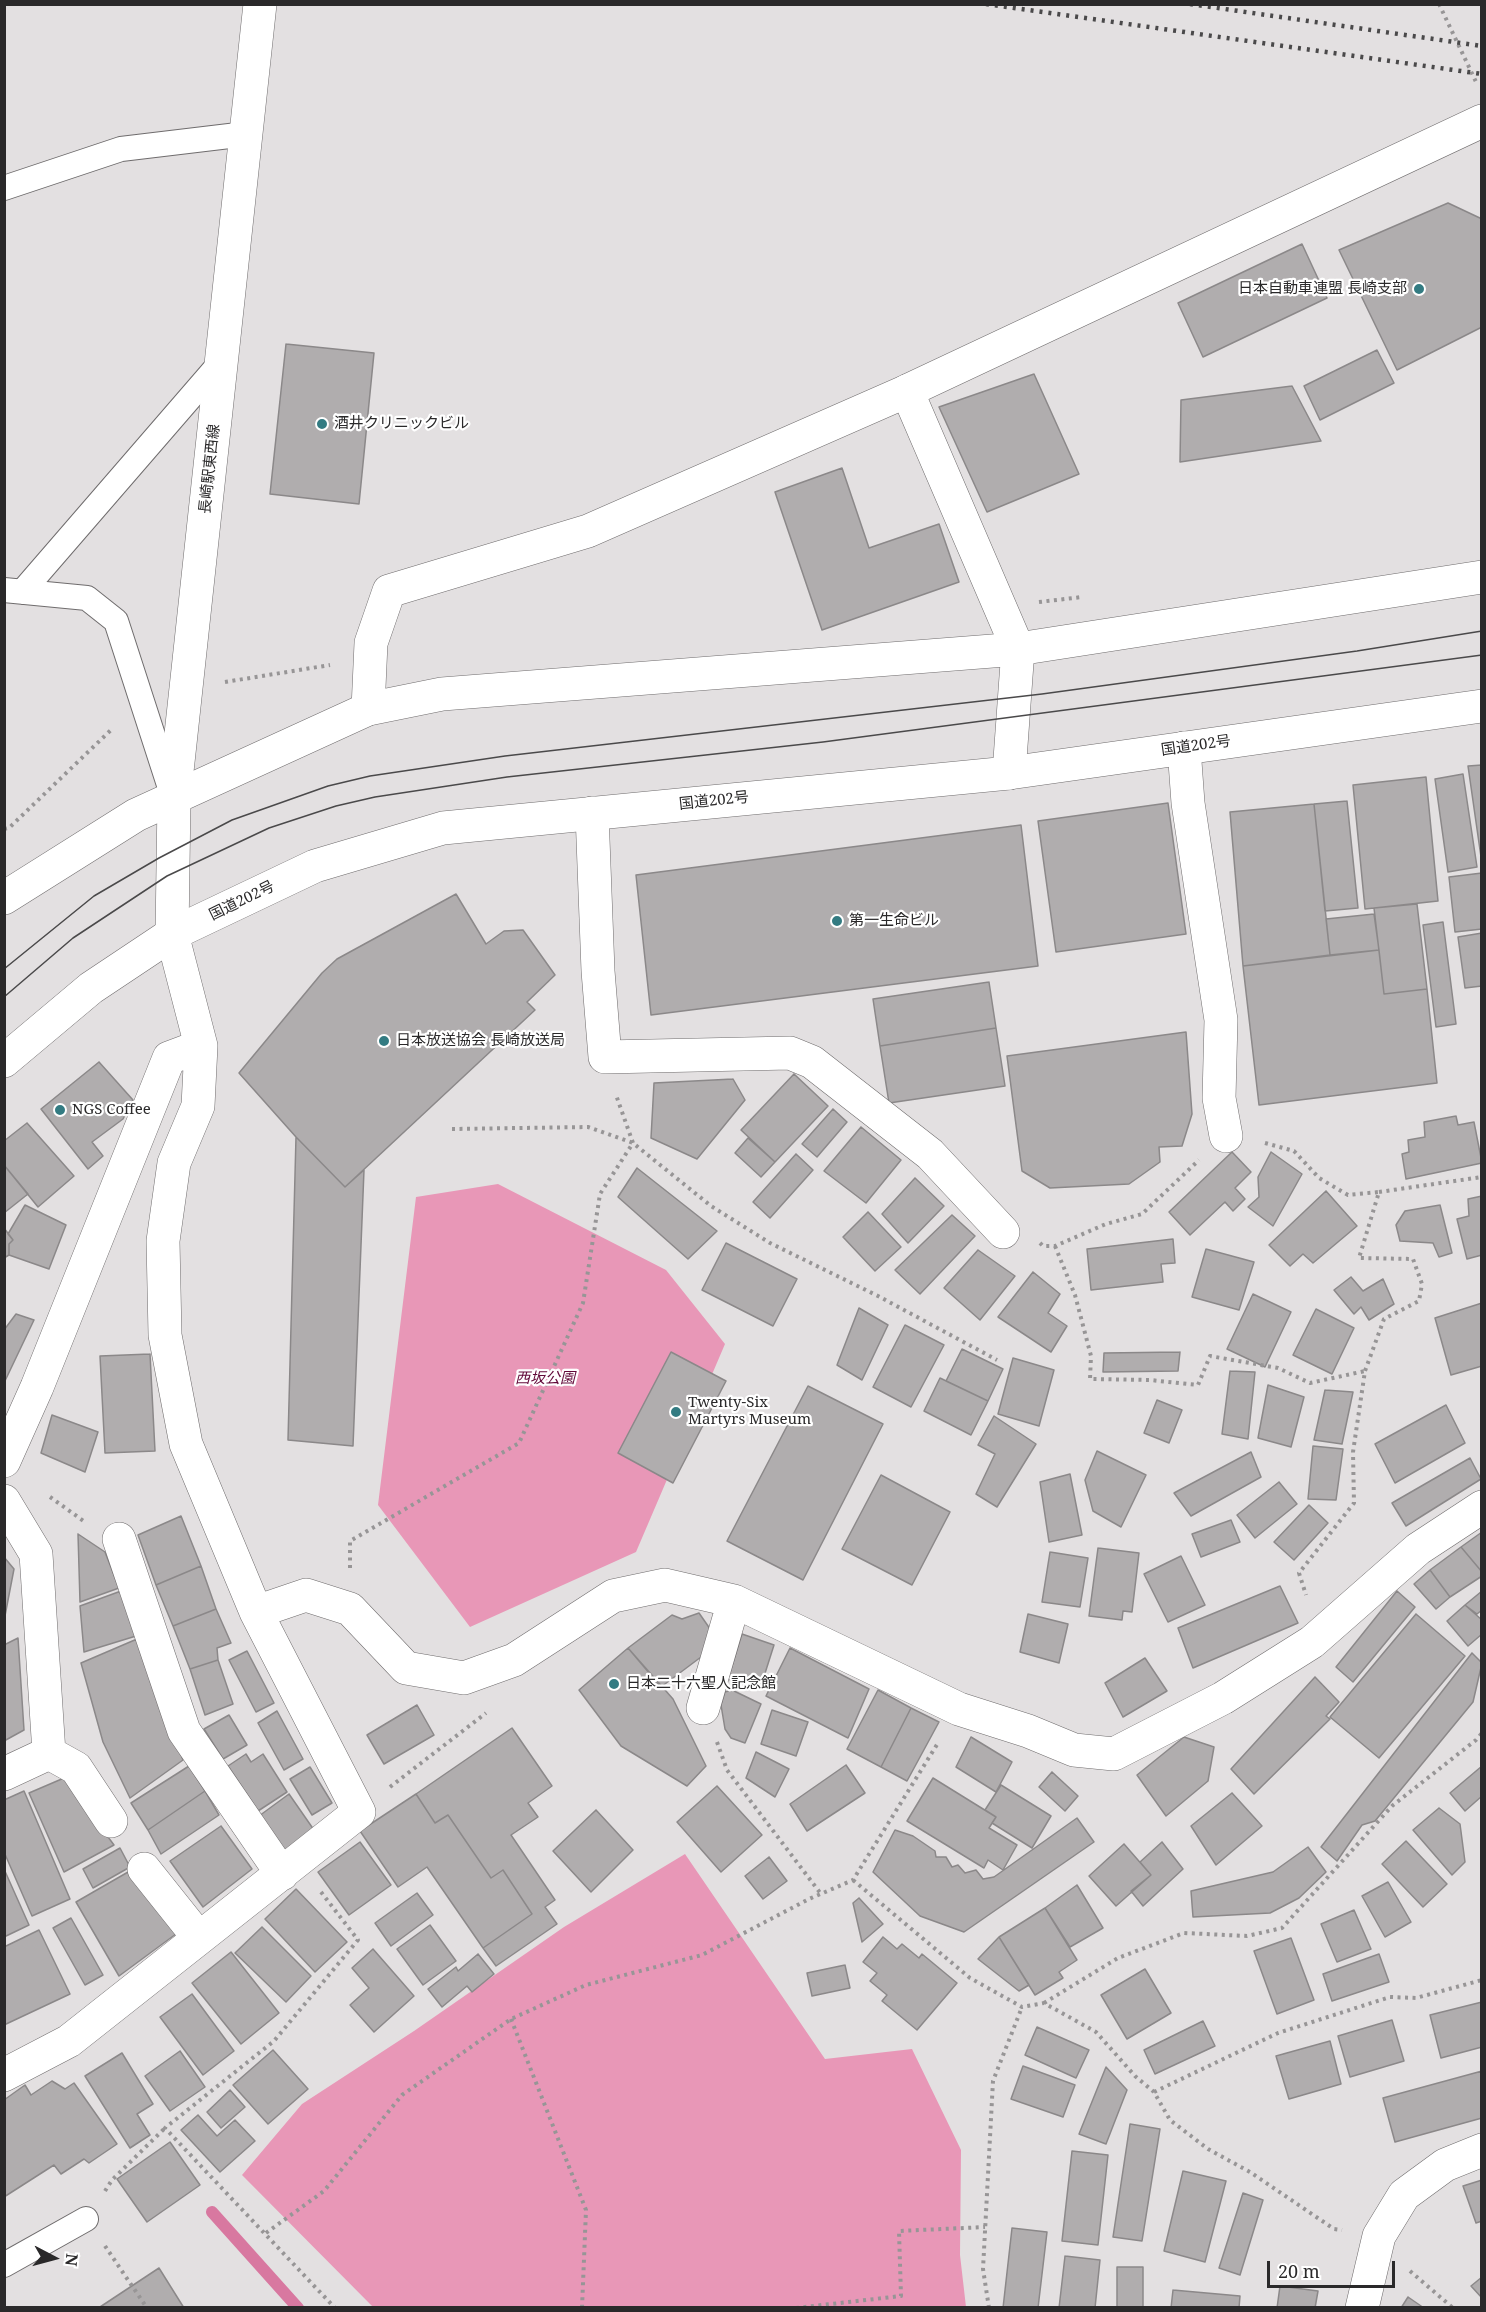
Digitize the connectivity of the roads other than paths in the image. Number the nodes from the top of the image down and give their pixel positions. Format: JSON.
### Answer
{"nodes":[{"id":1,"x":260,"y":4,"type":"edge"},
{"id":2,"x":1482,"y":121,"type":"edge"},
{"id":3,"x":246,"y":134,"type":"junction"},
{"id":4,"x":4,"y":188,"type":"edge"},
{"id":5,"x":221,"y":362,"type":"junction"},
{"id":6,"x":907,"y":391,"type":"junction"},
{"id":7,"x":1482,"y":577,"type":"edge"},
{"id":8,"x":13,"y":591,"type":"edge"},
{"id":9,"x":1018,"y":649,"type":"junction"},
{"id":10,"x":1482,"y":706,"type":"edge"},
{"id":11,"x":368,"y":709,"type":"junction"},
{"id":12,"x":1184,"y":748,"type":"junction"},
{"id":13,"x":1009,"y":773,"type":"junction"},
{"id":14,"x":174,"y":799,"type":"junction"},
{"id":15,"x":592,"y":813,"type":"junction"},
{"id":16,"x":4,"y":898,"type":"edge"},
{"id":17,"x":172,"y":934,"type":"junction"},
{"id":18,"x":201,"y":1046,"type":"junction"},
{"id":19,"x":4,"y":1061,"type":"edge"},
{"id":20,"x":1242,"y":1138,"type":"road end"},
{"id":21,"x":1003,"y":1232,"type":"dead end"},
{"id":22,"x":4,"y":1461,"type":"edge"},
{"id":23,"x":4,"y":1501,"type":"edge"},
{"id":24,"x":1482,"y":1507,"type":"edge"},
{"id":25,"x":14,"y":1534,"type":"edge"},
{"id":26,"x":120,"y":1539,"type":"road end"},
{"id":27,"x":735,"y":1601,"type":"junction"},
{"id":28,"x":256,"y":1612,"type":"junction"},
{"id":29,"x":704,"y":1708,"type":"road end"},
{"id":30,"x":49,"y":1753,"type":"junction"},
{"id":31,"x":4,"y":1774,"type":"edge"},
{"id":32,"x":111,"y":1821,"type":"dead end"},
{"id":33,"x":289,"y":1868,"type":"junction"},
{"id":34,"x":144,"y":1869,"type":"dead end"},
{"id":35,"x":200,"y":1938,"type":"junction"},
{"id":36,"x":4,"y":2075,"type":"edge"},
{"id":37,"x":1482,"y":2150,"type":"edge"},
{"id":38,"x":86,"y":2219,"type":"road end"},
{"id":39,"x":4,"y":2265,"type":"edge"},
{"id":40,"x":1362,"y":2307,"type":"edge"}],
"edges":[{"from":1,"to":3,"type":"main road","name":"長崎駅東西線"},
{"from":2,"to":6,"type":"main road"},
{"from":3,"to":4,"type":"lane"},
{"from":3,"to":5,"type":"main road","name":"長崎駅東西線"},
{"from":5,"to":8,"type":"lane"},
{"from":5,"to":14,"type":"main road","name":"長崎駅東西線"},
{"from":6,"to":9,"type":"main road"},
{"from":6,"to":11,"type":"main road"},
{"from":7,"to":9,"type":"main road"},
{"from":8,"to":14,"type":"lane"},
{"from":9,"to":11,"type":"main road"},
{"from":9,"to":13,"type":"main road"},
{"from":10,"to":12,"type":"main road","name":"国道202号"},
{"from":11,"to":14,"type":"main road"},
{"from":12,"to":13,"type":"main road","name":"国道202号"},
{"from":12,"to":20,"type":"main road"},
{"from":13,"to":15,"type":"main road","name":"国道202号"},
{"from":14,"to":16,"type":"main road"},
{"from":14,"to":17,"type":"main road","name":"長崎駅東西線"},
{"from":15,"to":17,"type":"main road","name":"国道202号"},
{"from":15,"to":21,"type":"main road"},
{"from":17,"to":18,"type":"main road","name":"長崎駅東西線"},
{"from":17,"to":19,"type":"main road","name":"国道202号"},
{"from":18,"to":22,"type":"main road"},
{"from":18,"to":28,"type":"main road","name":"長崎駅東西線"},
{"from":23,"to":25,"type":"main road"},
{"from":24,"to":27,"type":"main road"},
{"from":25,"to":30,"type":"main road"},
{"from":26,"to":33,"type":"main road"},
{"from":27,"to":28,"type":"main road"},
{"from":27,"to":29,"type":"main road"},
{"from":28,"to":33,"type":"main road","name":"長崎駅東西線"},
{"from":30,"to":31,"type":"main road"},
{"from":30,"to":32,"type":"main road"},
{"from":33,"to":35,"type":"main road"},
{"from":34,"to":35,"type":"main road"},
{"from":35,"to":36,"type":"main road"},
{"from":37,"to":40,"type":"main road"},
{"from":38,"to":39,"type":"lane"}]}
